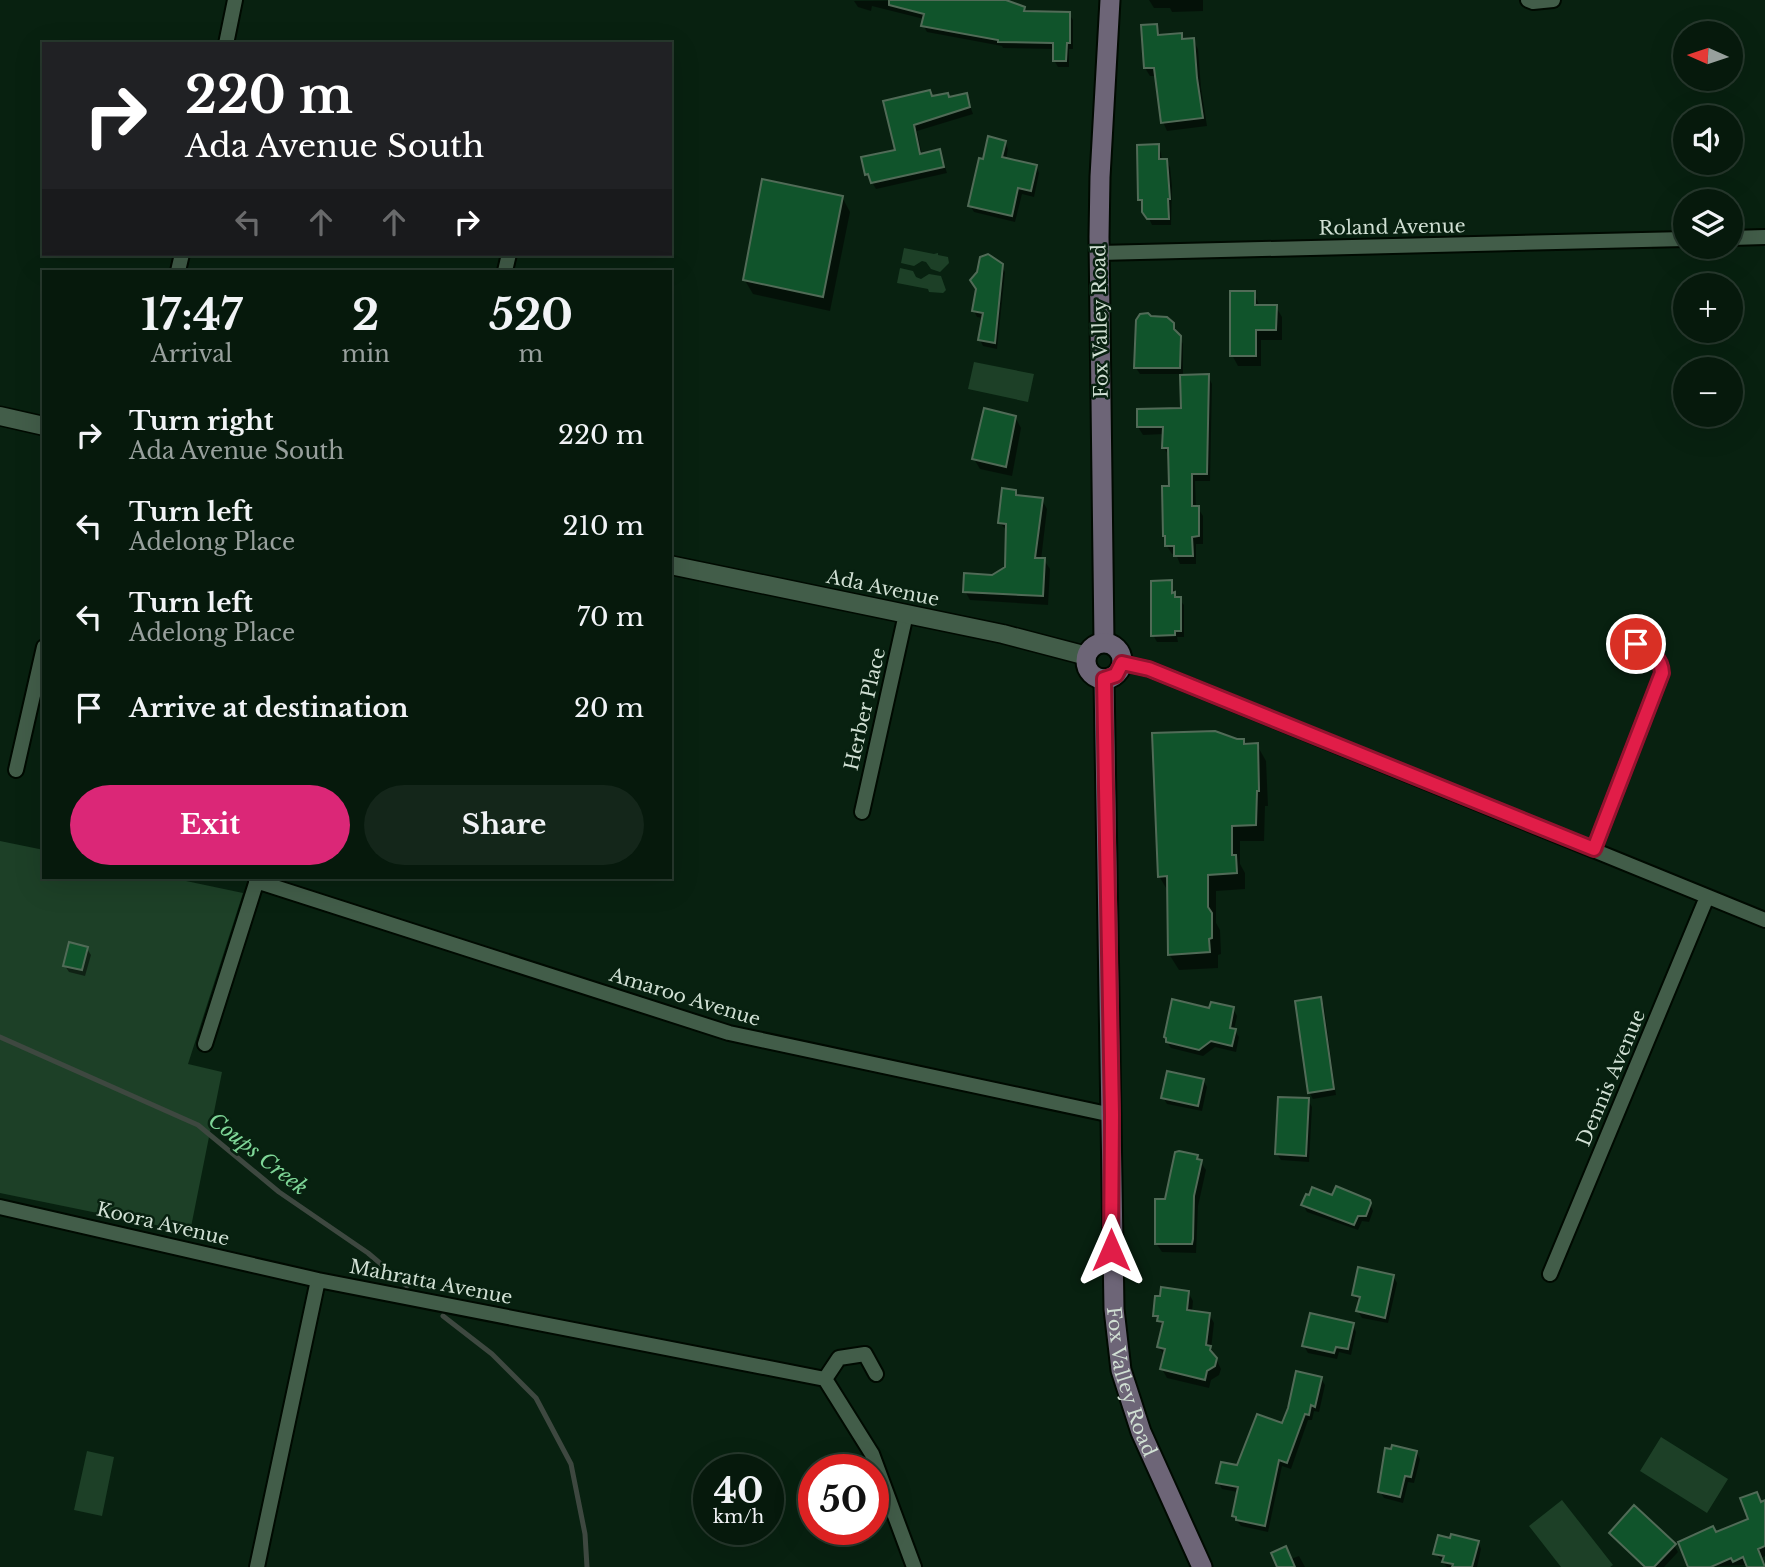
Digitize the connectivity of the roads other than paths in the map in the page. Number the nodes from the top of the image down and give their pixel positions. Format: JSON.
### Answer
{"nodes":[{"id":1,"x":235,"y":0,"type":"edge"},
{"id":2,"x":1110,"y":0,"type":"edge"},
{"id":3,"x":1528,"y":0,"type":"edge"},
{"id":4,"x":1553,"y":0,"type":"edge"},
{"id":5,"x":226,"y":42,"type":"edge"},
{"id":6,"x":1765,"y":237,"type":"edge"},
{"id":7,"x":1743,"y":238,"type":"edge"},
{"id":8,"x":1673,"y":239,"type":"edge"},
{"id":9,"x":1099,"y":253,"type":"junction"},
{"id":10,"x":0,"y":416,"type":"edge"},
{"id":11,"x":42,"y":426,"type":"edge"},
{"id":12,"x":672,"y":565,"type":"edge"},
{"id":13,"x":906,"y":614,"type":"junction"},
{"id":14,"x":1104,"y":642,"type":"junction"},
{"id":15,"x":1636,"y":644,"type":"dead end"},
{"id":16,"x":42,"y":656,"type":"edge"},
{"id":17,"x":1087,"y":656,"type":"junction"},
{"id":18,"x":1122,"y":663,"type":"junction"},
{"id":19,"x":1104,"y":679,"type":"junction"},
{"id":20,"x":16,"y":770,"type":"dead end"},
{"id":21,"x":862,"y":812,"type":"dead end"},
{"id":22,"x":1594,"y":849,"type":"junction"},
{"id":23,"x":257,"y":879,"type":"edge"},
{"id":24,"x":1707,"y":897,"type":"junction"},
{"id":25,"x":1765,"y":920,"type":"edge"},
{"id":26,"x":205,"y":1044,"type":"dead end"},
{"id":27,"x":1112,"y":1115,"type":"junction"},
{"id":28,"x":0,"y":1207,"type":"edge"},
{"id":29,"x":1550,"y":1274,"type":"dead end"},
{"id":30,"x":318,"y":1280,"type":"junction"},
{"id":31,"x":876,"y":1374,"type":"dead end"},
{"id":32,"x":825,"y":1379,"type":"junction"},
{"id":33,"x":257,"y":1567,"type":"edge"},
{"id":34,"x":914,"y":1567,"type":"edge"},
{"id":35,"x":1202,"y":1567,"type":"edge"}],
"edges":[{"from":1,"to":5,"type":"street"},
{"from":2,"to":9,"type":"main road","name":"Fox Valley Road"},
{"from":3,"to":4,"type":"street"},
{"from":6,"to":7,"type":"street"},
{"from":8,"to":9,"type":"street","name":"Roland Avenue"},
{"from":9,"to":14,"type":"main road","name":"Fox Valley Road"},
{"from":10,"to":11,"type":"street"},
{"from":12,"to":13,"type":"street","name":"Ada Avenue"},
{"from":13,"to":17,"type":"street","name":"Ada Avenue"},
{"from":13,"to":21,"type":"street","name":"Herber Place"},
{"from":14,"to":17,"type":"main road"},
{"from":14,"to":18,"type":"main road"},
{"from":15,"to":22,"type":"street"},
{"from":16,"to":20,"type":"street"},
{"from":17,"to":19,"type":"main road"},
{"from":18,"to":19,"type":"main road"},
{"from":18,"to":22,"type":"street"},
{"from":19,"to":27,"type":"main road","name":"Fox Valley Road"},
{"from":22,"to":24,"type":"street"},
{"from":23,"to":26,"type":"street"},
{"from":23,"to":27,"type":"street","name":"Amaroo Avenue"},
{"from":24,"to":25,"type":"street"},
{"from":24,"to":29,"type":"street","name":"Dennis Avenue"},
{"from":27,"to":35,"type":"main road","name":"Fox Valley Road"},
{"from":28,"to":30,"type":"street","name":"Koora Avenue"},
{"from":30,"to":32,"type":"street","name":"Mahratta Avenue"},
{"from":30,"to":33,"type":"street"},
{"from":31,"to":32,"type":"street"},
{"from":32,"to":34,"type":"street"}]}
